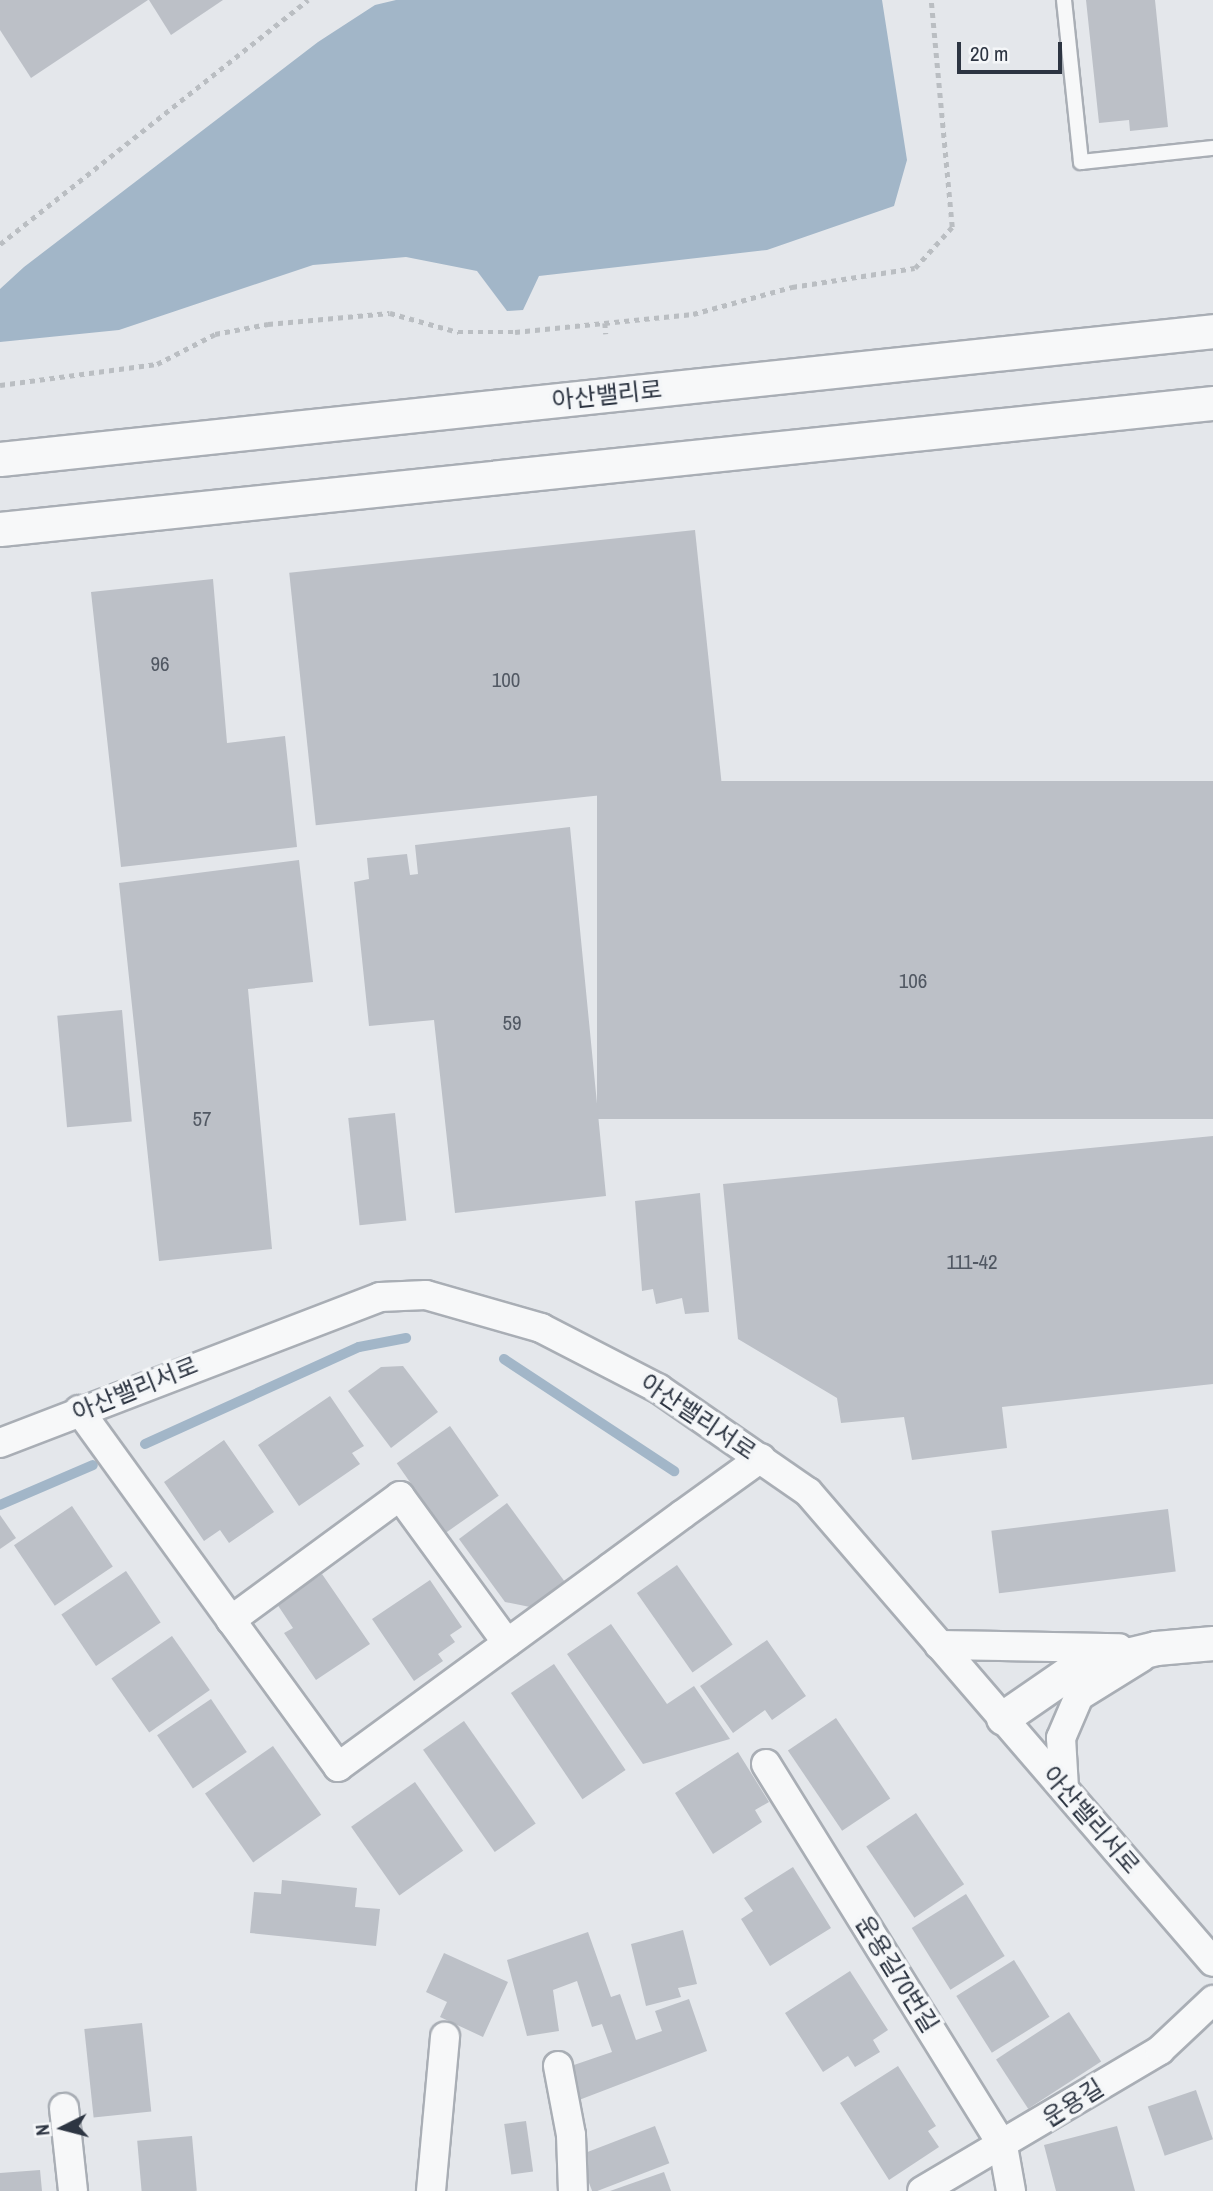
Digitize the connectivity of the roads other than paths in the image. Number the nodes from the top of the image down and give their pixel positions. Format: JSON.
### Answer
{"nodes":[{"id":1,"x":1063,"y":0,"type":"edge"},
{"id":2,"x":1213,"y":148,"type":"edge"},
{"id":3,"x":1213,"y":331,"type":"edge"},
{"id":4,"x":1213,"y":402,"type":"edge"},
{"id":5,"x":0,"y":459,"type":"edge"},
{"id":6,"x":0,"y":529,"type":"edge"},
{"id":7,"x":79,"y":1410,"type":"junction"},
{"id":8,"x":0,"y":1443,"type":"edge"},
{"id":9,"x":761,"y":1458,"type":"junction"},
{"id":10,"x":231,"y":1620,"type":"junction"},
{"id":11,"x":507,"y":1643,"type":"junction"},
{"id":12,"x":1213,"y":1643,"type":"edge"},
{"id":13,"x":939,"y":1645,"type":"junction"},
{"id":14,"x":1156,"y":1648,"type":"junction"},
{"id":15,"x":1003,"y":1718,"type":"junction"},
{"id":16,"x":766,"y":1764,"type":"dead end"},
{"id":17,"x":1064,"y":1788,"type":"junction"},
{"id":18,"x":1213,"y":1962,"type":"edge"},
{"id":19,"x":1213,"y":2000,"type":"edge"},
{"id":20,"x":445,"y":2037,"type":"dead end"},
{"id":21,"x":558,"y":2066,"type":"dead end"},
{"id":22,"x":64,"y":2108,"type":"dead end"},
{"id":23,"x":1003,"y":2146,"type":"junction"},
{"id":24,"x":73,"y":2191,"type":"edge"},
{"id":25,"x":431,"y":2191,"type":"edge"},
{"id":26,"x":573,"y":2191,"type":"edge"},
{"id":27,"x":922,"y":2191,"type":"edge"},
{"id":28,"x":1011,"y":2191,"type":"edge"}],
"edges":[{"from":1,"to":2,"type":"lane"},
{"from":3,"to":5,"type":"street","name":"아산밸리로"},
{"from":4,"to":6,"type":"street"},
{"from":7,"to":8,"type":"street","name":"아산밸리서로"},
{"from":7,"to":9,"type":"street","name":"아산밸리서로"},
{"from":7,"to":10,"type":"street"},
{"from":9,"to":11,"type":"street"},
{"from":9,"to":13,"type":"street","name":"아산밸리서로"},
{"from":10,"to":11,"type":"street"},
{"from":10,"to":11,"type":"street"},
{"from":12,"to":14,"type":"street"},
{"from":13,"to":14,"type":"street"},
{"from":13,"to":15,"type":"street","name":"아산밸리서로"},
{"from":14,"to":15,"type":"street"},
{"from":14,"to":17,"type":"street"},
{"from":15,"to":17,"type":"street","name":"아산밸리서로"},
{"from":16,"to":23,"type":"street","name":"운용길70번길"},
{"from":17,"to":18,"type":"street","name":"아산밸리서로"},
{"from":19,"to":23,"type":"street","name":"운용길"},
{"from":20,"to":25,"type":"street"},
{"from":21,"to":26,"type":"street"},
{"from":22,"to":24,"type":"street"},
{"from":23,"to":27,"type":"street","name":"운용길"},
{"from":23,"to":28,"type":"street","name":"운용길70번길"}]}
